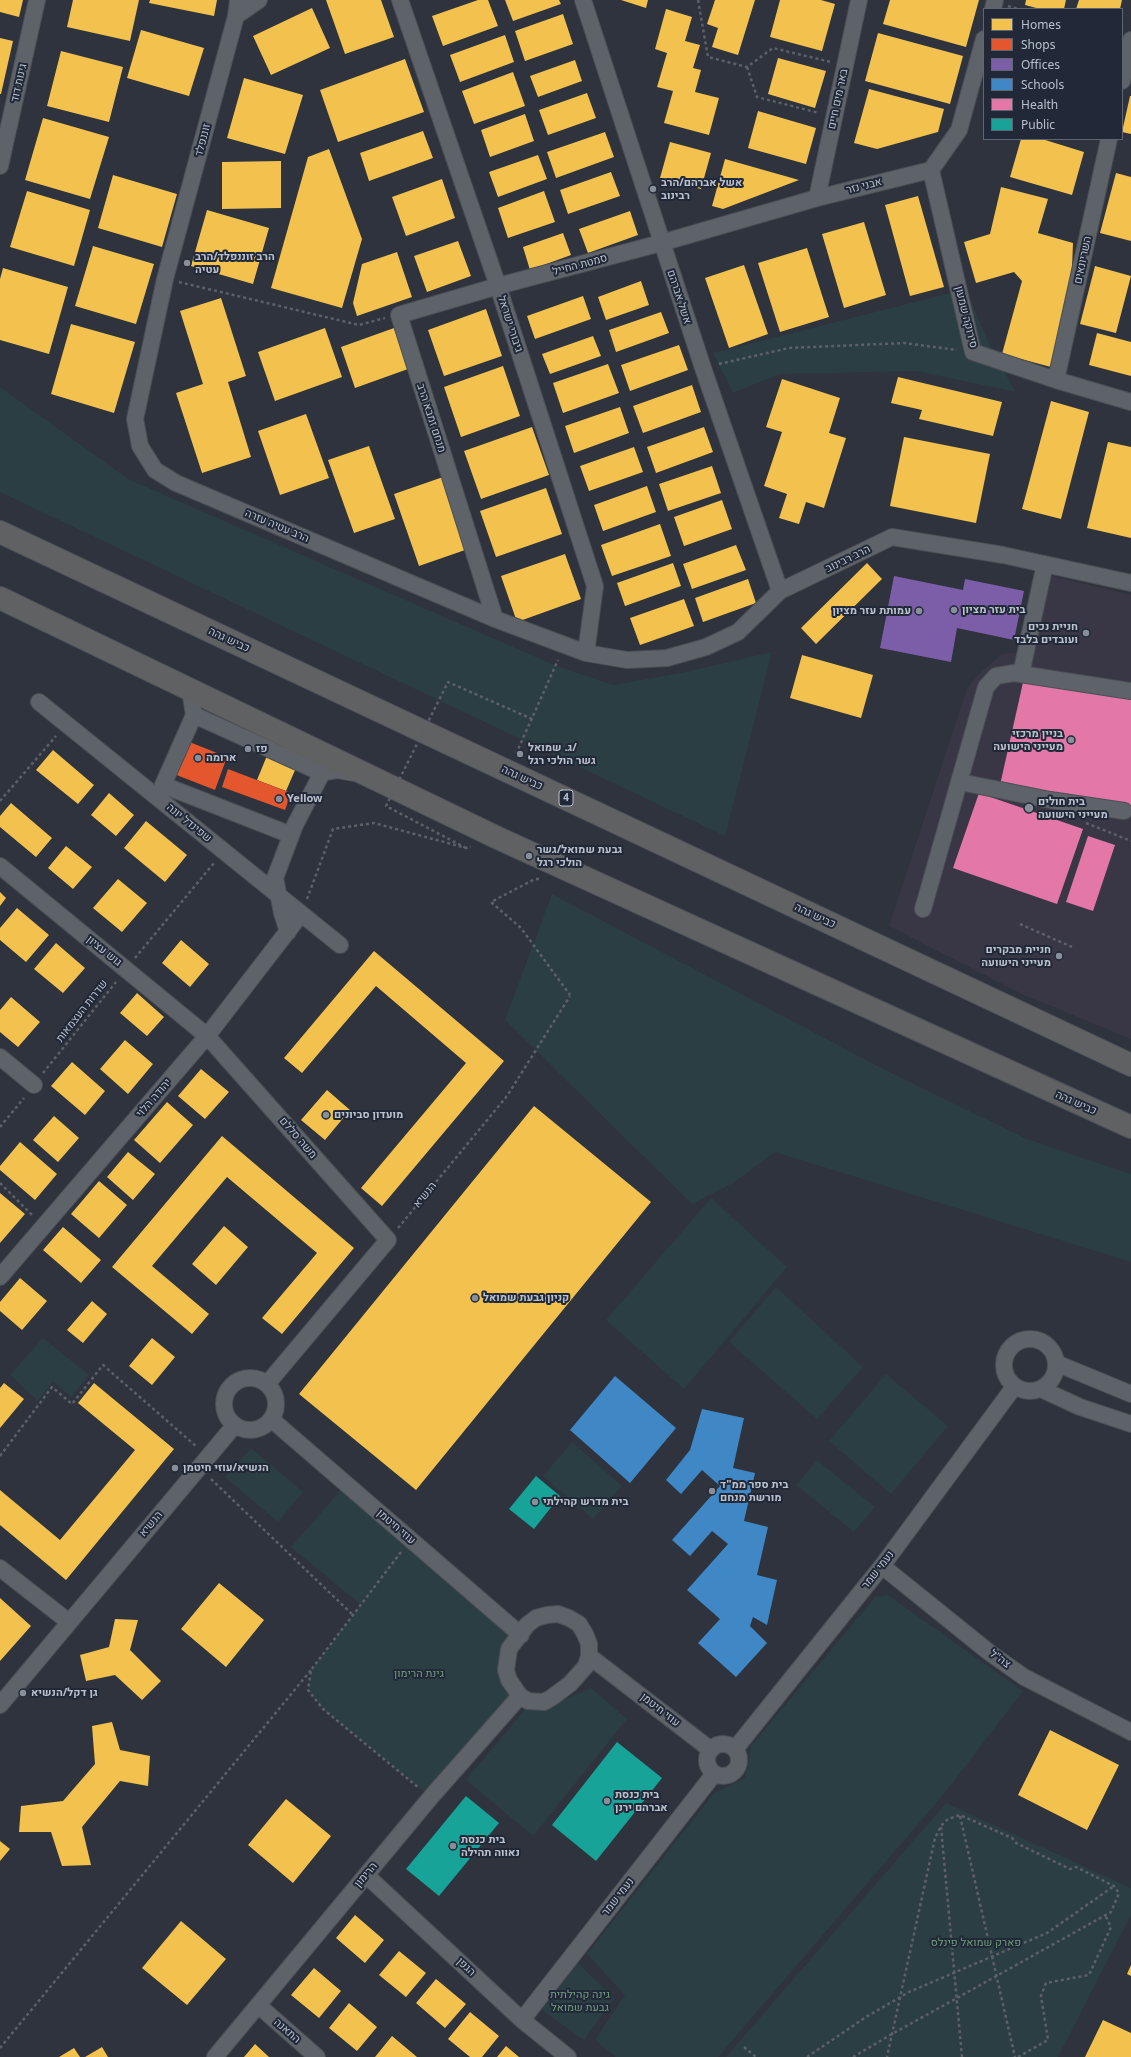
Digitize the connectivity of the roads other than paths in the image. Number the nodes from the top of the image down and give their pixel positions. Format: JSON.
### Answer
{"nodes":[{"id":1,"x":37,"y":0,"type":"edge"},
{"id":2,"x":259,"y":0,"type":"edge"},
{"id":3,"x":400,"y":0,"type":"edge"},
{"id":4,"x":583,"y":0,"type":"edge"},
{"id":5,"x":859,"y":0,"type":"edge"},
{"id":6,"x":237,"y":8,"type":"edge"},
{"id":7,"x":1131,"y":40,"type":"edge"},
{"id":8,"x":983,"y":43,"type":"edge"},
{"id":9,"x":1123,"y":76,"type":"edge"},
{"id":10,"x":1109,"y":140,"type":"edge"},
{"id":11,"x":0,"y":166,"type":"edge"},
{"id":12,"x":931,"y":170,"type":"junction"},
{"id":13,"x":817,"y":198,"type":"junction"},
{"id":14,"x":661,"y":243,"type":"junction"},
{"id":15,"x":166,"y":279,"type":"joint"},
{"id":16,"x":498,"y":286,"type":"junction"},
{"id":17,"x":1056,"y":380,"type":"junction"},
{"id":18,"x":1131,"y":402,"type":"edge"},
{"id":19,"x":0,"y":532,"type":"edge"},
{"id":20,"x":1045,"y":564,"type":"junction"},
{"id":21,"x":1131,"y":583,"type":"edge"},
{"id":22,"x":780,"y":591,"type":"junction"},
{"id":23,"x":0,"y":598,"type":"edge"},
{"id":24,"x":495,"y":619,"type":"junction"},
{"id":25,"x":586,"y":653,"type":"junction"},
{"id":26,"x":1021,"y":674,"type":"junction"},
{"id":27,"x":190,"y":690,"type":"junction"},
{"id":28,"x":1131,"y":691,"type":"edge"},
{"id":29,"x":39,"y":702,"type":"dead end"},
{"id":30,"x":194,"y":716,"type":"junction"},
{"id":31,"x":322,"y":773,"type":"junction"},
{"id":32,"x":367,"y":775,"type":"junction"},
{"id":33,"x":960,"y":782,"type":"junction"},
{"id":34,"x":1124,"y":811,"type":"dead end"},
{"id":35,"x":291,"y":835,"type":"junction"},
{"id":36,"x":0,"y":866,"type":"edge"},
{"id":37,"x":279,"y":896,"type":"junction"},
{"id":38,"x":924,"y":909,"type":"dead end"},
{"id":39,"x":301,"y":914,"type":"junction"},
{"id":40,"x":288,"y":932,"type":"junction"},
{"id":41,"x":340,"y":945,"type":"dead end"},
{"id":42,"x":207,"y":1036,"type":"junction"},
{"id":43,"x":0,"y":1057,"type":"edge"},
{"id":44,"x":1131,"y":1065,"type":"edge"},
{"id":45,"x":34,"y":1085,"type":"road end"},
{"id":46,"x":1131,"y":1127,"type":"edge"},
{"id":47,"x":0,"y":1277,"type":"edge"},
{"id":48,"x":1056,"y":1363,"type":"junction"},
{"id":49,"x":267,"y":1384,"type":"junction"},
{"id":50,"x":1014,"y":1387,"type":"junction"},
{"id":51,"x":1041,"y":1390,"type":"junction"},
{"id":52,"x":1131,"y":1394,"type":"edge"},
{"id":53,"x":271,"y":1419,"type":"junction"},
{"id":54,"x":1131,"y":1424,"type":"edge"},
{"id":55,"x":234,"y":1426,"type":"junction"},
{"id":56,"x":882,"y":1566,"type":"junction"},
{"id":57,"x":0,"y":1568,"type":"edge"},
{"id":58,"x":69,"y":1622,"type":"junction"},
{"id":59,"x":521,"y":1635,"type":"junction"},
{"id":60,"x":589,"y":1656,"type":"junction"},
{"id":61,"x":520,"y":1696,"type":"junction"},
{"id":62,"x":0,"y":1705,"type":"edge"},
{"id":63,"x":1131,"y":1732,"type":"edge"},
{"id":64,"x":735,"y":1749,"type":"junction"},
{"id":65,"x":711,"y":1750,"type":"junction"},
{"id":66,"x":714,"y":1774,"type":"junction"},
{"id":67,"x":366,"y":1875,"type":"junction"},
{"id":68,"x":258,"y":2005,"type":"junction"},
{"id":69,"x":522,"y":2020,"type":"junction"},
{"id":70,"x":215,"y":2057,"type":"edge"},
{"id":71,"x":317,"y":2057,"type":"edge"},
{"id":72,"x":568,"y":2057,"type":"edge"}],
"edges":[{"from":1,"to":11,"type":"street","name":"גינות דוד"},
{"from":2,"to":6,"type":"street"},
{"from":3,"to":16,"type":"street","name":"גיבורי ישראל"},
{"from":4,"to":14,"type":"street","name":"אשל אברהם"},
{"from":5,"to":13,"type":"street","name":"באר מים חיים"},
{"from":6,"to":15,"type":"street","name":"זוננפלד"},
{"from":7,"to":9,"type":"street"},
{"from":8,"to":12,"type":"street"},
{"from":10,"to":17,"type":"street","name":"השריונאים"},
{"from":12,"to":13,"type":"street","name":"אבני נזר"},
{"from":12,"to":17,"type":"street","name":"סירוקה שמעון"},
{"from":13,"to":14,"type":"street","name":"אבני נזר"},
{"from":14,"to":16,"type":"street","name":"סמטת החייל"},
{"from":14,"to":22,"type":"street","name":"אשל אברהם"},
{"from":15,"to":24,"type":"street","name":"הרב עטיה עזרה"},
{"from":16,"to":24,"type":"street","name":"מנחם זמבא הרב"},
{"from":16,"to":25,"type":"street","name":"גיבורי ישראל"},
{"from":17,"to":18,"type":"street","name":"סירוקה שמעון"},
{"from":19,"to":44,"type":"highway","name":"כביש גהה","number":"4"},
{"from":20,"to":21,"type":"street","name":"הרב רבינוב"},
{"from":20,"to":22,"type":"street","name":"הרב רבינוב"},
{"from":20,"to":26,"type":"street"},
{"from":22,"to":25,"type":"street","name":"הרב רבינוב"},
{"from":23,"to":27,"type":"highway","name":"כביש גהה"},
{"from":24,"to":25,"type":"street","name":"הרב עטיה עזרה"},
{"from":26,"to":28,"type":"street"},
{"from":26,"to":33,"type":"street"},
{"from":27,"to":30,"type":"street"},
{"from":27,"to":32,"type":"highway","name":"כביש גהה"},
{"from":29,"to":37,"type":"street","name":"שפינדל יונה"},
{"from":30,"to":31,"type":"street"},
{"from":30,"to":35,"type":"street"},
{"from":31,"to":32,"type":"street"},
{"from":31,"to":35,"type":"street"},
{"from":32,"to":46,"type":"highway","name":"כביש גהה"},
{"from":33,"to":34,"type":"street"},
{"from":33,"to":38,"type":"street"},
{"from":35,"to":37,"type":"street"},
{"from":36,"to":42,"type":"street","name":"גוש עציון"},
{"from":37,"to":39,"type":"street","name":"שפינדל יונה"},
{"from":37,"to":40,"type":"street"},
{"from":39,"to":40,"type":"street","name":"יהודה הלוי"},
{"from":39,"to":41,"type":"street","name":"שפינדל יונה"},
{"from":40,"to":42,"type":"street","name":"יהודה הלוי"},
{"from":42,"to":47,"type":"street","name":"יהודה הלוי"},
{"from":42,"to":49,"type":"street","name":"משה סללם"},
{"from":43,"to":45,"type":"street"},
{"from":48,"to":50,"type":"street"},
{"from":48,"to":51,"type":"street"},
{"from":48,"to":52,"type":"street"},
{"from":49,"to":53,"type":"street"},
{"from":49,"to":55,"type":"street"},
{"from":50,"to":51,"type":"street"},
{"from":50,"to":56,"type":"street","name":"נעמי שמר"},
{"from":51,"to":54,"type":"street"},
{"from":53,"to":55,"type":"street"},
{"from":53,"to":59,"type":"street","name":"עוזי חיטמן"},
{"from":55,"to":58,"type":"street","name":"הנשיא"},
{"from":56,"to":63,"type":"street","name":"צה\"ל"},
{"from":56,"to":64,"type":"street","name":"נעמי שמר"},
{"from":57,"to":58,"type":"street"},
{"from":58,"to":62,"type":"street","name":"הנשיא"},
{"from":59,"to":60,"type":"street"},
{"from":59,"to":61,"type":"street"},
{"from":60,"to":61,"type":"street"},
{"from":60,"to":65,"type":"street","name":"עוזי חיטמן"},
{"from":61,"to":67,"type":"street","name":"הרימון"},
{"from":64,"to":65,"type":"street"},
{"from":64,"to":66,"type":"street"},
{"from":65,"to":66,"type":"street"},
{"from":66,"to":69,"type":"street","name":"נעמי שמר"},
{"from":67,"to":68,"type":"street","name":"הרימון"},
{"from":67,"to":69,"type":"street","name":"הגפן"},
{"from":68,"to":70,"type":"street","name":"הרימון"},
{"from":68,"to":71,"type":"street","name":"התאנה"},
{"from":69,"to":72,"type":"street","name":"הגפן"}]}
